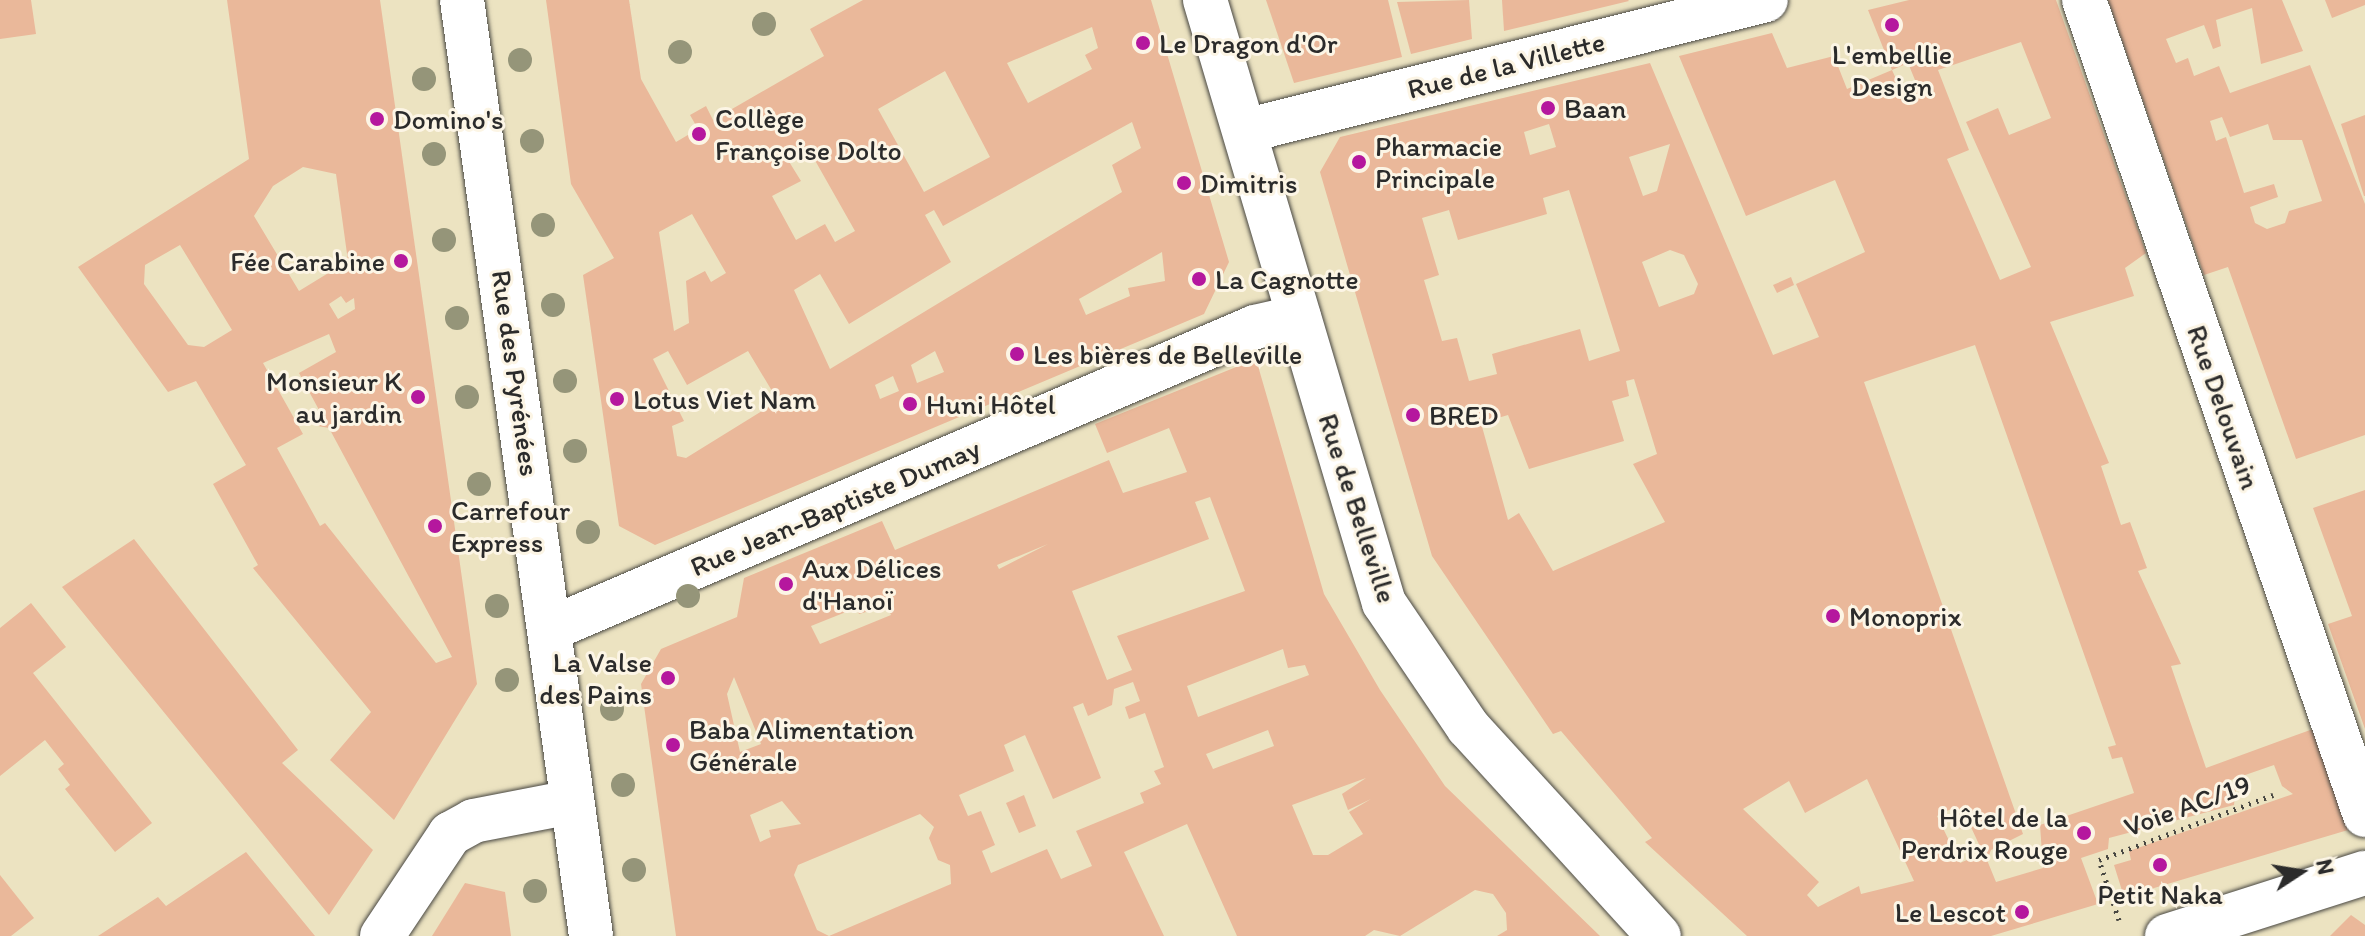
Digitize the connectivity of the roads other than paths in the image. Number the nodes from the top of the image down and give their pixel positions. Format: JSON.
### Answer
{"nodes":[{"id":1,"x":462,"y":0,"type":"edge"},
{"id":2,"x":1205,"y":0,"type":"edge"},
{"id":3,"x":1766,"y":0,"type":"edge"},
{"id":4,"x":2084,"y":0,"type":"edge"},
{"id":5,"x":1245,"y":131,"type":"junction"},
{"id":6,"x":1299,"y":317,"type":"junction"},
{"id":7,"x":550,"y":629,"type":"junction"},
{"id":8,"x":572,"y":802,"type":"junction"},
{"id":9,"x":2365,"y":815,"type":"edge"},
{"id":10,"x":2365,"y":873,"type":"edge"},
{"id":11,"x":382,"y":936,"type":"edge"},
{"id":12,"x":591,"y":936,"type":"edge"},
{"id":13,"x":1659,"y":936,"type":"edge"},
{"id":14,"x":2167,"y":936,"type":"edge"}],
"edges":[{"from":1,"to":7,"type":"street","name":"Rue des Pyrénées"},
{"from":2,"to":5,"type":"street","name":"Rue de Belleville"},
{"from":3,"to":5,"type":"street","name":"Rue de la Villette"},
{"from":4,"to":9,"type":"street","name":"Rue Delouvain"},
{"from":5,"to":6,"type":"street","name":"Rue de Belleville"},
{"from":6,"to":7,"type":"street","name":"Rue Jean-Baptiste Dumay"},
{"from":6,"to":13,"type":"street","name":"Rue de Belleville"},
{"from":7,"to":8,"type":"street","name":"Rue des Pyrénées"},
{"from":8,"to":11,"type":"street"},
{"from":8,"to":12,"type":"street","name":"Rue des Pyrénées"},
{"from":10,"to":14,"type":"street"}]}
